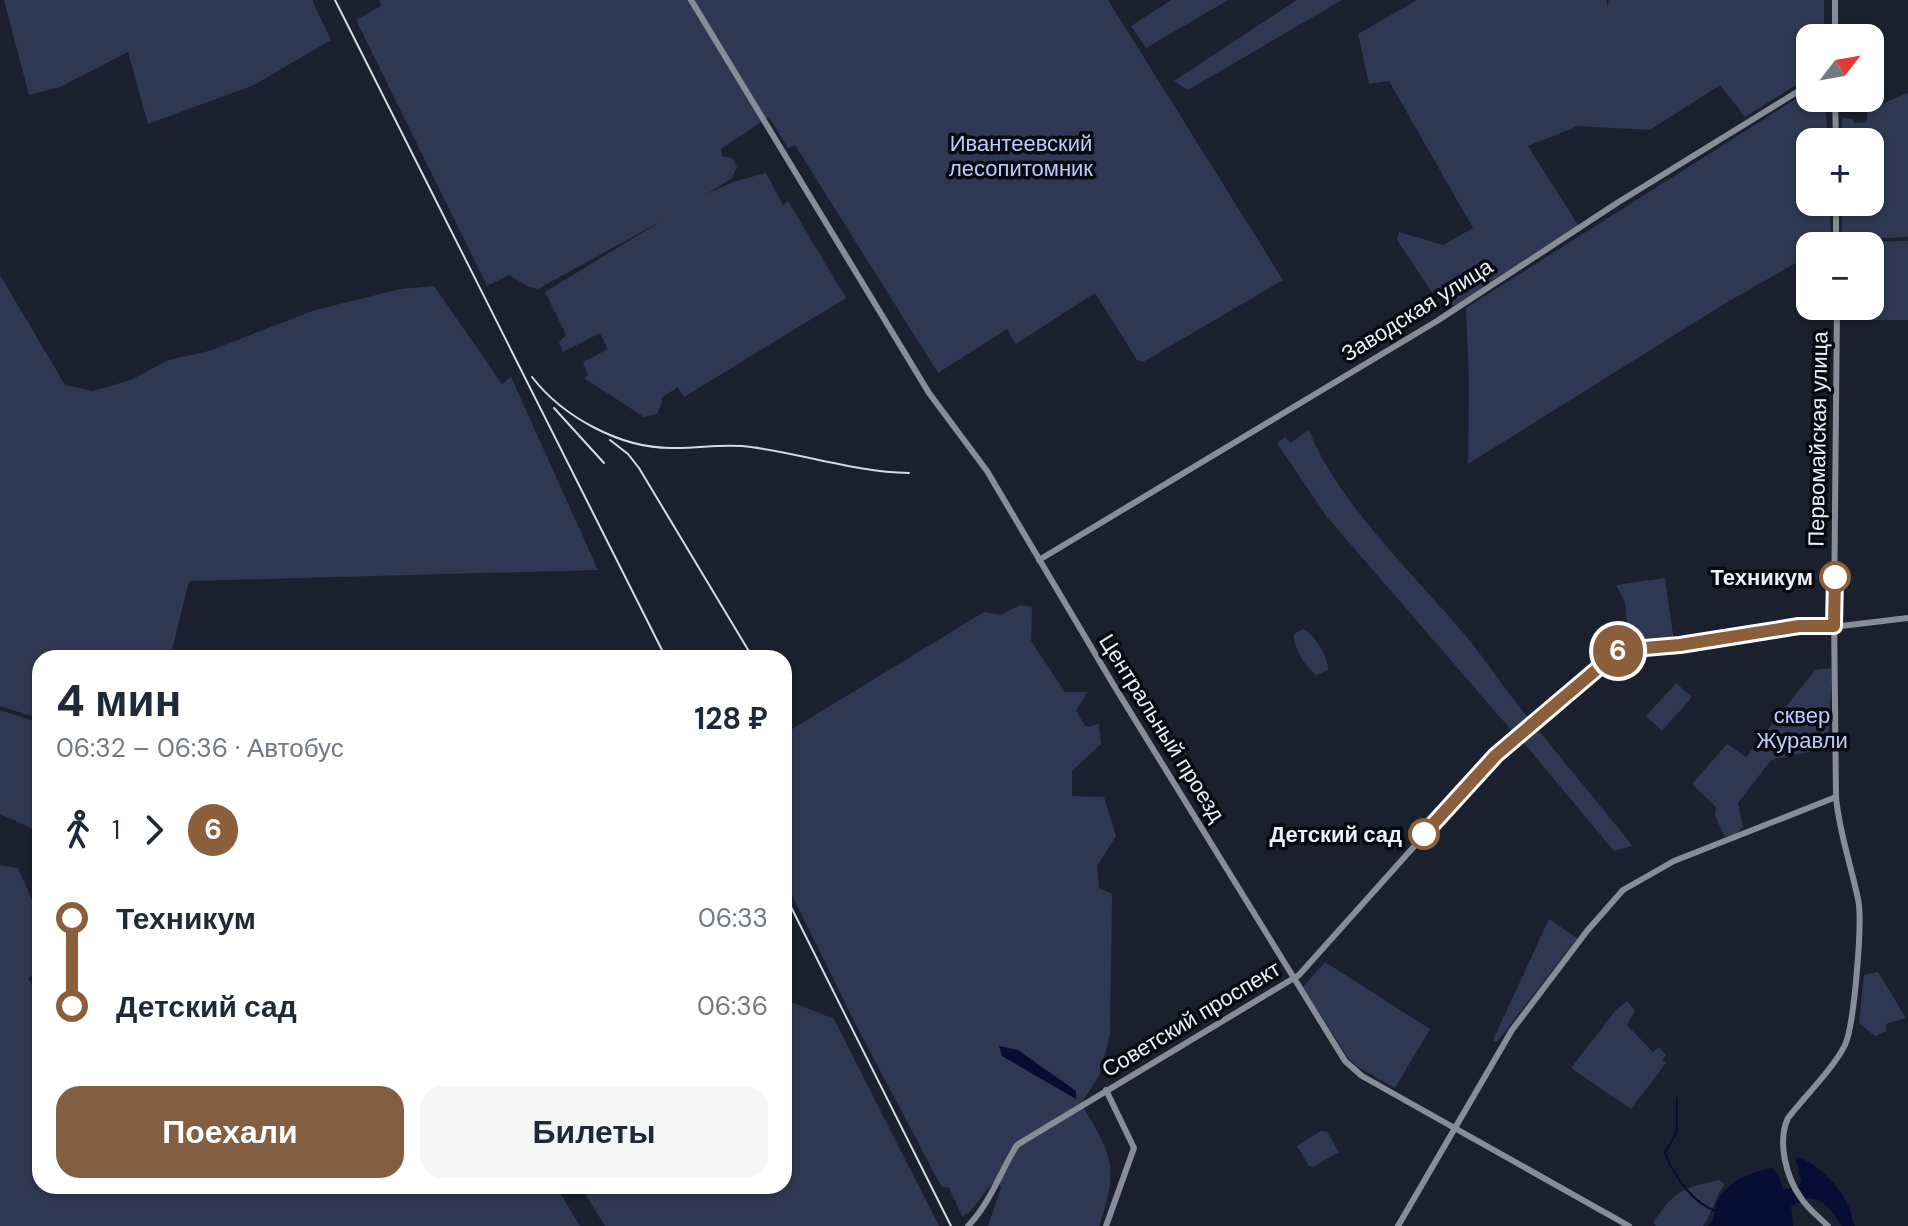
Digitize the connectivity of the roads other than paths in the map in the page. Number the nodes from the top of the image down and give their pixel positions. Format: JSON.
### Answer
{"nodes":[{"id":1,"x":691,"y":0,"type":"edge"},
{"id":2,"x":1835,"y":0,"type":"edge"},
{"id":3,"x":1835,"y":24,"type":"edge"},
{"id":4,"x":1796,"y":93,"type":"edge"},
{"id":5,"x":1837,"y":320,"type":"edge"},
{"id":6,"x":1039,"y":560,"type":"junction"},
{"id":7,"x":1908,"y":618,"type":"edge"},
{"id":8,"x":1834,"y":626,"type":"junction"},
{"id":9,"x":1836,"y":797,"type":"junction"},
{"id":10,"x":1294,"y":979,"type":"junction"},
{"id":11,"x":1106,"y":1090,"type":"junction"},
{"id":12,"x":1454,"y":1128,"type":"junction"},
{"id":13,"x":968,"y":1226,"type":"edge"},
{"id":14,"x":1106,"y":1226,"type":"edge"},
{"id":15,"x":1398,"y":1226,"type":"edge"},
{"id":16,"x":1629,"y":1226,"type":"edge"},
{"id":17,"x":1828,"y":1226,"type":"edge"}],
"edges":[{"from":1,"to":6,"type":"street","name":"Центральный проезд"},
{"from":2,"to":3,"type":"street"},
{"from":4,"to":6,"type":"street","name":"Заводская улица"},
{"from":5,"to":8,"type":"street","name":"Первомайская улица"},
{"from":6,"to":10,"type":"street","name":"Центральный проезд"},
{"from":7,"to":8,"type":"street","name":"Советский проспект"},
{"from":8,"to":9,"type":"street","name":"Первомайская улица"},
{"from":8,"to":10,"type":"street","name":"Советский проспект"},
{"from":9,"to":12,"type":"street"},
{"from":9,"to":17,"type":"street","name":"Первомайская улица"},
{"from":10,"to":11,"type":"street","name":"Советский проспект"},
{"from":10,"to":12,"type":"street","name":"Центральный проезд"},
{"from":11,"to":13,"type":"street","name":"Советский проспект"},
{"from":11,"to":14,"type":"street"},
{"from":12,"to":15,"type":"street"},
{"from":12,"to":16,"type":"street","name":"Центральный проезд"}]}
